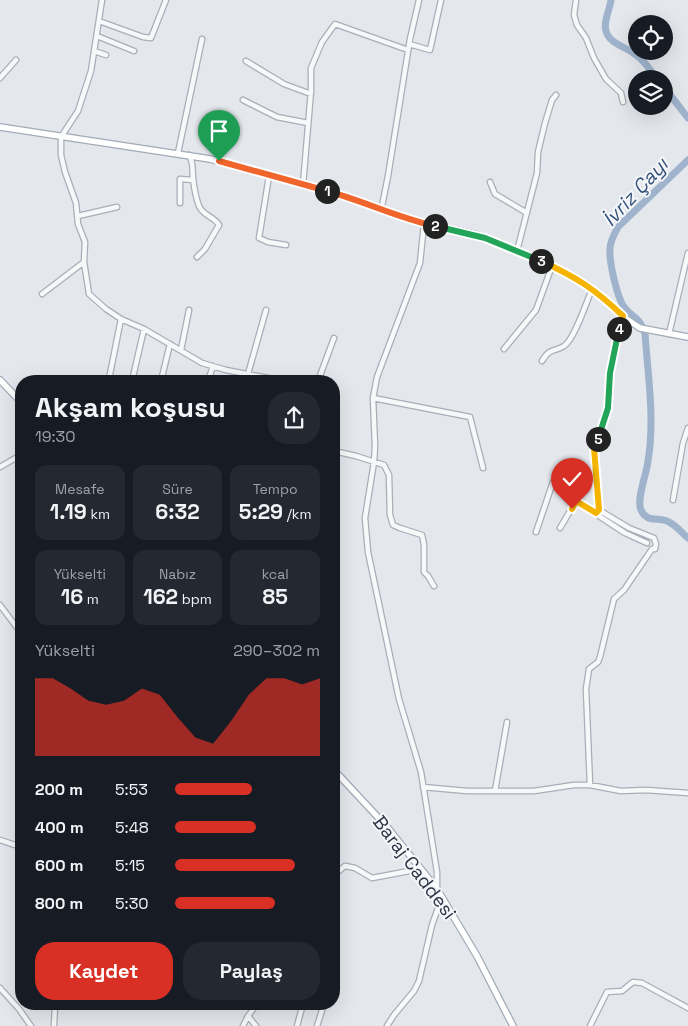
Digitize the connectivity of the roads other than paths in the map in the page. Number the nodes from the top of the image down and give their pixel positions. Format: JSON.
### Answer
{"nodes":[{"id":1,"x":102,"y":0,"type":"edge"},
{"id":2,"x":166,"y":0,"type":"edge"},
{"id":3,"x":419,"y":0,"type":"edge"},
{"id":4,"x":441,"y":0,"type":"edge"},
{"id":5,"x":576,"y":0,"type":"edge"},
{"id":6,"x":99,"y":22,"type":"junction"},
{"id":7,"x":97,"y":36,"type":"junction"},
{"id":8,"x":202,"y":39,"type":"dead end"},
{"id":9,"x":409,"y":44,"type":"junction"},
{"id":10,"x":408,"y":50,"type":"junction"},
{"id":11,"x":94,"y":51,"type":"junction"},
{"id":12,"x":134,"y":51,"type":"dead end"},
{"id":13,"x":106,"y":55,"type":"dead end"},
{"id":14,"x":16,"y":60,"type":"dead end"},
{"id":15,"x":246,"y":61,"type":"dead end"},
{"id":16,"x":0,"y":78,"type":"edge"},
{"id":17,"x":311,"y":94,"type":"junction"},
{"id":18,"x":556,"y":95,"type":"dead end"},
{"id":19,"x":243,"y":100,"type":"dead end"},
{"id":20,"x":623,"y":102,"type":"dead end"},
{"id":21,"x":308,"y":123,"type":"junction"},
{"id":22,"x":0,"y":127,"type":"edge"},
{"id":23,"x":61,"y":137,"type":"junction"},
{"id":24,"x":178,"y":153,"type":"junction"},
{"id":25,"x":188,"y":155,"type":"junction"},
{"id":26,"x":269,"y":176,"type":"junction"},
{"id":27,"x":193,"y":180,"type":"junction"},
{"id":28,"x":490,"y":182,"type":"dead end"},
{"id":29,"x":303,"y":185,"type":"junction"},
{"id":30,"x":180,"y":204,"type":"dead end"},
{"id":31,"x":382,"y":206,"type":"dead end"},
{"id":32,"x":117,"y":207,"type":"dead end"},
{"id":33,"x":527,"y":213,"type":"junction"},
{"id":34,"x":78,"y":216,"type":"junction"},
{"id":35,"x":424,"y":224,"type":"junction"},
{"id":36,"x":286,"y":245,"type":"dead end"},
{"id":37,"x":516,"y":250,"type":"junction"},
{"id":38,"x":688,"y":253,"type":"edge"},
{"id":39,"x":197,"y":257,"type":"dead end"},
{"id":40,"x":84,"y":262,"type":"junction"},
{"id":41,"x":552,"y":266,"type":"junction"},
{"id":42,"x":592,"y":288,"type":"junction"},
{"id":43,"x":42,"y":294,"type":"dead end"},
{"id":44,"x":189,"y":310,"type":"dead end"},
{"id":45,"x":266,"y":310,"type":"dead end"},
{"id":46,"x":623,"y":316,"type":"junction"},
{"id":47,"x":121,"y":318,"type":"junction"},
{"id":48,"x":144,"y":329,"type":"junction"},
{"id":49,"x":669,"y":334,"type":"junction"},
{"id":50,"x":688,"y":337,"type":"edge"},
{"id":51,"x":334,"y":338,"type":"dead end"},
{"id":52,"x":170,"y":344,"type":"junction"},
{"id":53,"x":504,"y":349,"type":"dead end"},
{"id":54,"x":181,"y":350,"type":"junction"},
{"id":55,"x":542,"y":361,"type":"dead end"},
{"id":56,"x":213,"y":366,"type":"junction"},
{"id":57,"x":248,"y":374,"type":"junction"},
{"id":58,"x":109,"y":375,"type":"edge"},
{"id":59,"x":133,"y":375,"type":"edge"},
{"id":60,"x":163,"y":375,"type":"edge"},
{"id":61,"x":210,"y":375,"type":"edge"},
{"id":62,"x":253,"y":375,"type":"edge"},
{"id":63,"x":320,"y":375,"type":"edge"},
{"id":64,"x":0,"y":380,"type":"edge"},
{"id":65,"x":15,"y":396,"type":"edge"},
{"id":66,"x":373,"y":398,"type":"junction"},
{"id":67,"x":688,"y":428,"type":"edge"},
{"id":68,"x":340,"y":452,"type":"edge"},
{"id":69,"x":15,"y":458,"type":"edge"},
{"id":70,"x":374,"y":462,"type":"junction"},
{"id":71,"x":0,"y":467,"type":"edge"},
{"id":72,"x":483,"y":468,"type":"dead end"},
{"id":73,"x":673,"y":500,"type":"dead end"},
{"id":74,"x":576,"y":501,"type":"junction"},
{"id":75,"x":598,"y":511,"type":"junction"},
{"id":76,"x":560,"y":528,"type":"dead end"},
{"id":77,"x":536,"y":532,"type":"dead end"},
{"id":78,"x":646,"y":544,"type":"dead end"},
{"id":79,"x":434,"y":586,"type":"dead end"},
{"id":80,"x":0,"y":605,"type":"edge"},
{"id":81,"x":15,"y":624,"type":"edge"},
{"id":82,"x":507,"y":722,"type":"dead end"},
{"id":83,"x":340,"y":776,"type":"edge"},
{"id":84,"x":590,"y":785,"type":"junction"},
{"id":85,"x":423,"y":787,"type":"junction"},
{"id":86,"x":494,"y":791,"type":"junction"},
{"id":87,"x":688,"y":794,"type":"edge"},
{"id":88,"x":0,"y":840,"type":"edge"},
{"id":89,"x":15,"y":845,"type":"edge"},
{"id":90,"x":420,"y":869,"type":"junction"},
{"id":91,"x":340,"y":870,"type":"edge"},
{"id":92,"x":437,"y":889,"type":"junction"},
{"id":93,"x":442,"y":896,"type":"junction"},
{"id":94,"x":0,"y":988,"type":"edge"},
{"id":95,"x":15,"y":1005,"type":"edge"},
{"id":96,"x":688,"y":1008,"type":"edge"},
{"id":97,"x":20,"y":1010,"type":"edge"},
{"id":98,"x":55,"y":1010,"type":"edge"},
{"id":99,"x":252,"y":1010,"type":"edge"},
{"id":100,"x":301,"y":1010,"type":"edge"},
{"id":101,"x":322,"y":1010,"type":"edge"},
{"id":102,"x":248,"y":1016,"type":"junction"},
{"id":103,"x":31,"y":1026,"type":"edge"},
{"id":104,"x":54,"y":1026,"type":"edge"},
{"id":105,"x":243,"y":1026,"type":"edge"},
{"id":106,"x":256,"y":1026,"type":"edge"},
{"id":107,"x":297,"y":1026,"type":"edge"},
{"id":108,"x":317,"y":1026,"type":"edge"},
{"id":109,"x":387,"y":1026,"type":"edge"},
{"id":110,"x":513,"y":1026,"type":"edge"},
{"id":111,"x":590,"y":1026,"type":"edge"}],
"edges":[{"from":1,"to":6,"type":"street"},
{"from":2,"to":6,"type":"street"},
{"from":3,"to":9,"type":"street"},
{"from":4,"to":9,"type":"street"},
{"from":5,"to":20,"type":"street"},
{"from":6,"to":7,"type":"street"},
{"from":7,"to":11,"type":"street"},
{"from":7,"to":12,"type":"street"},
{"from":8,"to":24,"type":"street"},
{"from":9,"to":10,"type":"street"},
{"from":10,"to":17,"type":"street"},
{"from":10,"to":31,"type":"street"},
{"from":11,"to":13,"type":"street"},
{"from":11,"to":23,"type":"street"},
{"from":14,"to":16,"type":"street"},
{"from":15,"to":17,"type":"street"},
{"from":17,"to":21,"type":"street"},
{"from":18,"to":33,"type":"street"},
{"from":19,"to":21,"type":"street"},
{"from":21,"to":29,"type":"street"},
{"from":22,"to":23,"type":"main road"},
{"from":23,"to":24,"type":"main road"},
{"from":23,"to":34,"type":"street"},
{"from":24,"to":25,"type":"main road"},
{"from":25,"to":26,"type":"main road"},
{"from":25,"to":27,"type":"street"},
{"from":26,"to":29,"type":"main road"},
{"from":26,"to":36,"type":"street"},
{"from":27,"to":30,"type":"street"},
{"from":27,"to":39,"type":"street"},
{"from":28,"to":33,"type":"street"},
{"from":29,"to":35,"type":"main road"},
{"from":32,"to":34,"type":"street"},
{"from":33,"to":37,"type":"street"},
{"from":34,"to":40,"type":"street"},
{"from":35,"to":37,"type":"main road"},
{"from":35,"to":66,"type":"street"},
{"from":37,"to":41,"type":"main road"},
{"from":38,"to":49,"type":"street"},
{"from":40,"to":43,"type":"street"},
{"from":40,"to":47,"type":"street"},
{"from":41,"to":42,"type":"main road"},
{"from":41,"to":53,"type":"street"},
{"from":42,"to":46,"type":"main road"},
{"from":42,"to":55,"type":"street"},
{"from":44,"to":54,"type":"street"},
{"from":45,"to":57,"type":"street"},
{"from":46,"to":49,"type":"main road"},
{"from":46,"to":75,"type":"street"},
{"from":47,"to":48,"type":"street"},
{"from":47,"to":58,"type":"street"},
{"from":48,"to":52,"type":"street"},
{"from":48,"to":59,"type":"street"},
{"from":49,"to":50,"type":"main road"},
{"from":51,"to":63,"type":"street"},
{"from":52,"to":54,"type":"street"},
{"from":52,"to":60,"type":"street"},
{"from":54,"to":56,"type":"street"},
{"from":56,"to":57,"type":"street"},
{"from":56,"to":61,"type":"street"},
{"from":57,"to":62,"type":"street"},
{"from":64,"to":65,"type":"main road"},
{"from":66,"to":70,"type":"street"},
{"from":66,"to":72,"type":"street"},
{"from":67,"to":73,"type":"street"},
{"from":68,"to":70,"type":"street"},
{"from":69,"to":71,"type":"street"},
{"from":70,"to":79,"type":"street"},
{"from":70,"to":85,"type":"street"},
{"from":74,"to":75,"type":"street"},
{"from":74,"to":76,"type":"street"},
{"from":74,"to":77,"type":"street"},
{"from":75,"to":78,"type":"street"},
{"from":75,"to":84,"type":"street"},
{"from":80,"to":81,"type":"street"},
{"from":82,"to":86,"type":"street"},
{"from":83,"to":90,"type":"main road","name":"Baraj Caddesi"},
{"from":84,"to":86,"type":"street"},
{"from":84,"to":87,"type":"street"},
{"from":85,"to":86,"type":"street"},
{"from":85,"to":92,"type":"street"},
{"from":88,"to":89,"type":"street"},
{"from":90,"to":91,"type":"street"},
{"from":90,"to":92,"type":"main road","name":"Baraj Caddesi"},
{"from":92,"to":93,"type":"main road","name":"Baraj Caddesi"},
{"from":93,"to":109,"type":"street"},
{"from":93,"to":110,"type":"main road","name":"Baraj Caddesi"},
{"from":94,"to":95,"type":"street"},
{"from":96,"to":111,"type":"street"},
{"from":97,"to":103,"type":"street"},
{"from":98,"to":104,"type":"street"},
{"from":99,"to":102,"type":"street"},
{"from":100,"to":107,"type":"street"},
{"from":101,"to":108,"type":"street"},
{"from":102,"to":105,"type":"street"},
{"from":102,"to":106,"type":"street"}]}
